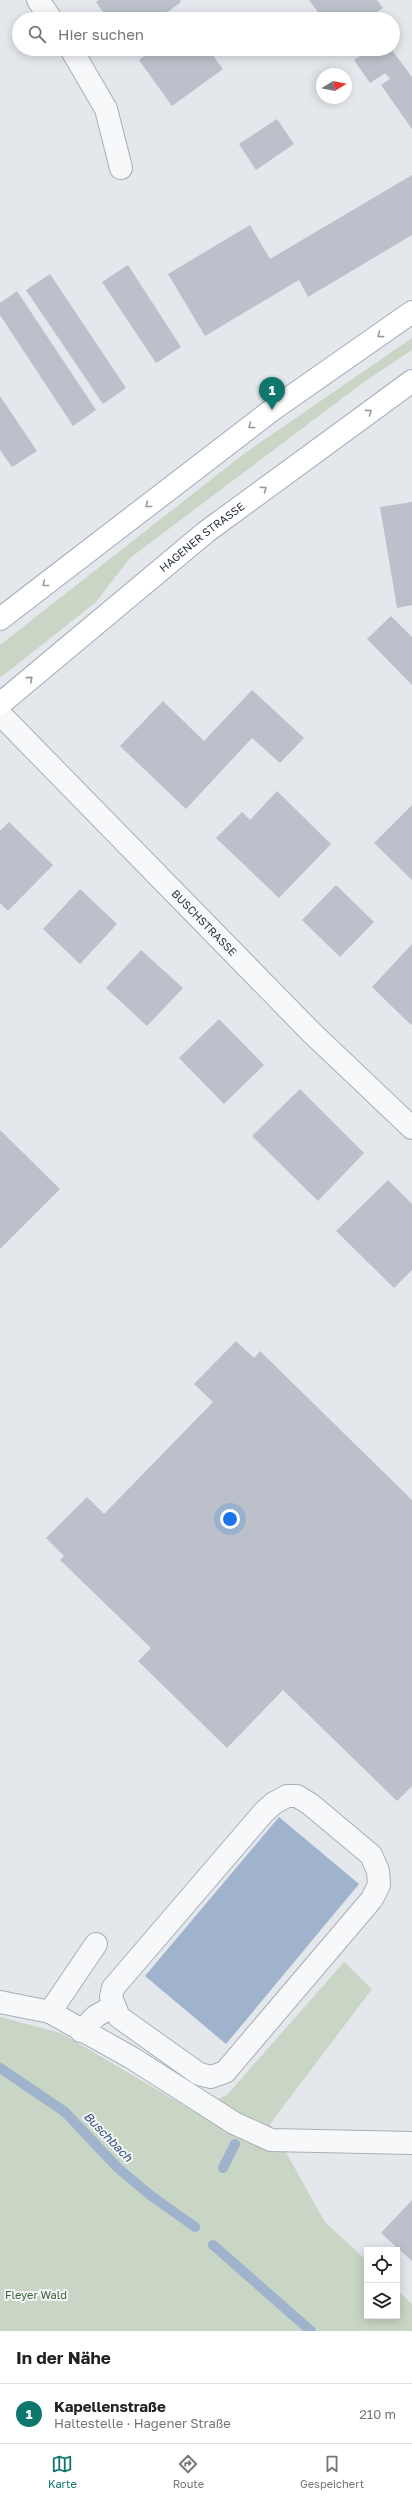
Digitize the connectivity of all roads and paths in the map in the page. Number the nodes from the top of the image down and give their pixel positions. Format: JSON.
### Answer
{"nodes":[{"id":1,"x":38,"y":0,"type":"edge"},
{"id":2,"x":46,"y":12,"type":"edge"},
{"id":3,"x":75,"y":56,"type":"edge"},
{"id":4,"x":121,"y":168,"type":"dead end"},
{"id":5,"x":412,"y":312,"type":"edge"},
{"id":6,"x":412,"y":381,"type":"edge"},
{"id":7,"x":0,"y":619,"type":"edge"},
{"id":8,"x":0,"y":704,"type":"edge"},
{"id":9,"x":0,"y":714,"type":"edge"},
{"id":10,"x":412,"y":1128,"type":"edge"},
{"id":11,"x":96,"y":1944,"type":"dead end"},
{"id":12,"x":0,"y":2002,"type":"edge"},
{"id":13,"x":114,"y":2006,"type":"junction"},
{"id":14,"x":50,"y":2012,"type":"junction"},
{"id":15,"x":81,"y":2031,"type":"junction"},
{"id":16,"x":412,"y":2143,"type":"edge"}],
"edges":[{"from":1,"to":2,"type":"street"},
{"from":3,"to":4,"type":"street"},
{"from":5,"to":7,"type":"main road","one_way":true},
{"from":8,"to":6,"type":"main road","name":"HAGENER STRASSE","one_way":true},
{"from":9,"to":10,"type":"street","name":"BUSCHSTRASSE"},
{"from":11,"to":14,"type":"street"},
{"from":12,"to":14,"type":"street"},
{"from":13,"to":13,"type":"street"},
{"from":13,"to":15,"type":"street"},
{"from":14,"to":15,"type":"street"},
{"from":15,"to":16,"type":"street"}]}
